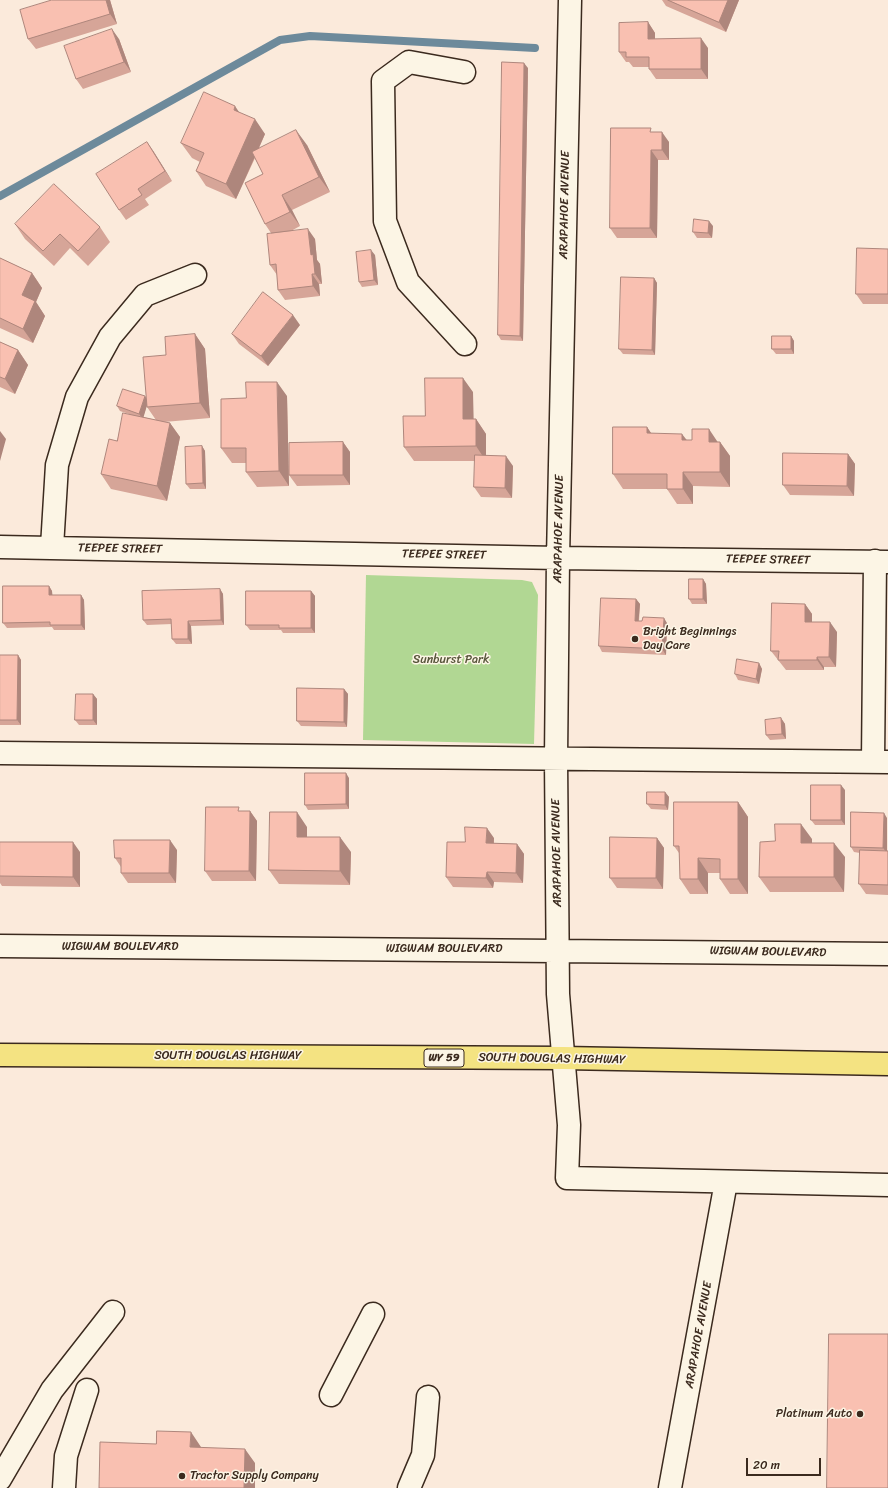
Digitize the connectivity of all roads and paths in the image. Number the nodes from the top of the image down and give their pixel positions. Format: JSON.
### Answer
{"nodes":[{"id":1,"x":570,"y":0,"type":"edge"},
{"id":2,"x":464,"y":72,"type":"dead end"},
{"id":3,"x":195,"y":275,"type":"dead end"},
{"id":4,"x":465,"y":344,"type":"dead end"},
{"id":5,"x":0,"y":547,"type":"edge"},
{"id":6,"x":52,"y":547,"type":"junction"},
{"id":7,"x":558,"y":558,"type":"junction"},
{"id":8,"x":882,"y":561,"type":"edge"},
{"id":9,"x":0,"y":753,"type":"edge"},
{"id":10,"x":556,"y":759,"type":"junction"},
{"id":11,"x":881,"y":762,"type":"edge"},
{"id":12,"x":0,"y":946,"type":"edge"},
{"id":13,"x":557,"y":950,"type":"junction"},
{"id":14,"x":888,"y":954,"type":"edge"},
{"id":15,"x":0,"y":1055,"type":"edge"},
{"id":16,"x":563,"y":1058,"type":"junction"},
{"id":17,"x":888,"y":1064,"type":"edge"},
{"id":18,"x":726,"y":1182,"type":"junction"},
{"id":19,"x":888,"y":1185,"type":"edge"},
{"id":20,"x":113,"y":1312,"type":"dead end"},
{"id":21,"x":372,"y":1314,"type":"dead end"},
{"id":22,"x":87,"y":1390,"type":"dead end"},
{"id":23,"x":331,"y":1395,"type":"dead end"},
{"id":24,"x":428,"y":1397,"type":"dead end"},
{"id":25,"x":0,"y":1479,"type":"edge"},
{"id":26,"x":64,"y":1488,"type":"edge"},
{"id":27,"x":409,"y":1488,"type":"edge"},
{"id":28,"x":670,"y":1488,"type":"edge"}],
"edges":[{"from":1,"to":7,"type":"street","name":"ARAPAHOE AVENUE"},
{"from":2,"to":4,"type":"street"},
{"from":3,"to":6,"type":"street"},
{"from":5,"to":6,"type":"street","name":"TEEPEE STREET"},
{"from":6,"to":7,"type":"street","name":"TEEPEE STREET"},
{"from":7,"to":8,"type":"street","name":"TEEPEE STREET"},
{"from":7,"to":10,"type":"street","name":"ARAPAHOE AVENUE"},
{"from":8,"to":11,"type":"street"},
{"from":9,"to":10,"type":"street"},
{"from":10,"to":11,"type":"street"},
{"from":10,"to":13,"type":"street","name":"ARAPAHOE AVENUE"},
{"from":12,"to":13,"type":"street","name":"WIGWAM BOULEVARD"},
{"from":13,"to":14,"type":"street","name":"WIGWAM BOULEVARD"},
{"from":13,"to":16,"type":"street","name":"ARAPAHOE AVENUE"},
{"from":15,"to":16,"type":"highway","name":"SOUTH DOUGLAS HIGHWAY","number":"WY 59"},
{"from":16,"to":17,"type":"highway","name":"SOUTH DOUGLAS HIGHWAY","number":"WY 59"},
{"from":16,"to":18,"type":"street","name":"ARAPAHOE AVENUE"},
{"from":18,"to":19,"type":"street"},
{"from":18,"to":28,"type":"street","name":"ARAPAHOE AVENUE"},
{"from":20,"to":25,"type":"street"},
{"from":21,"to":23,"type":"street"},
{"from":22,"to":26,"type":"street"},
{"from":24,"to":27,"type":"street"}]}
